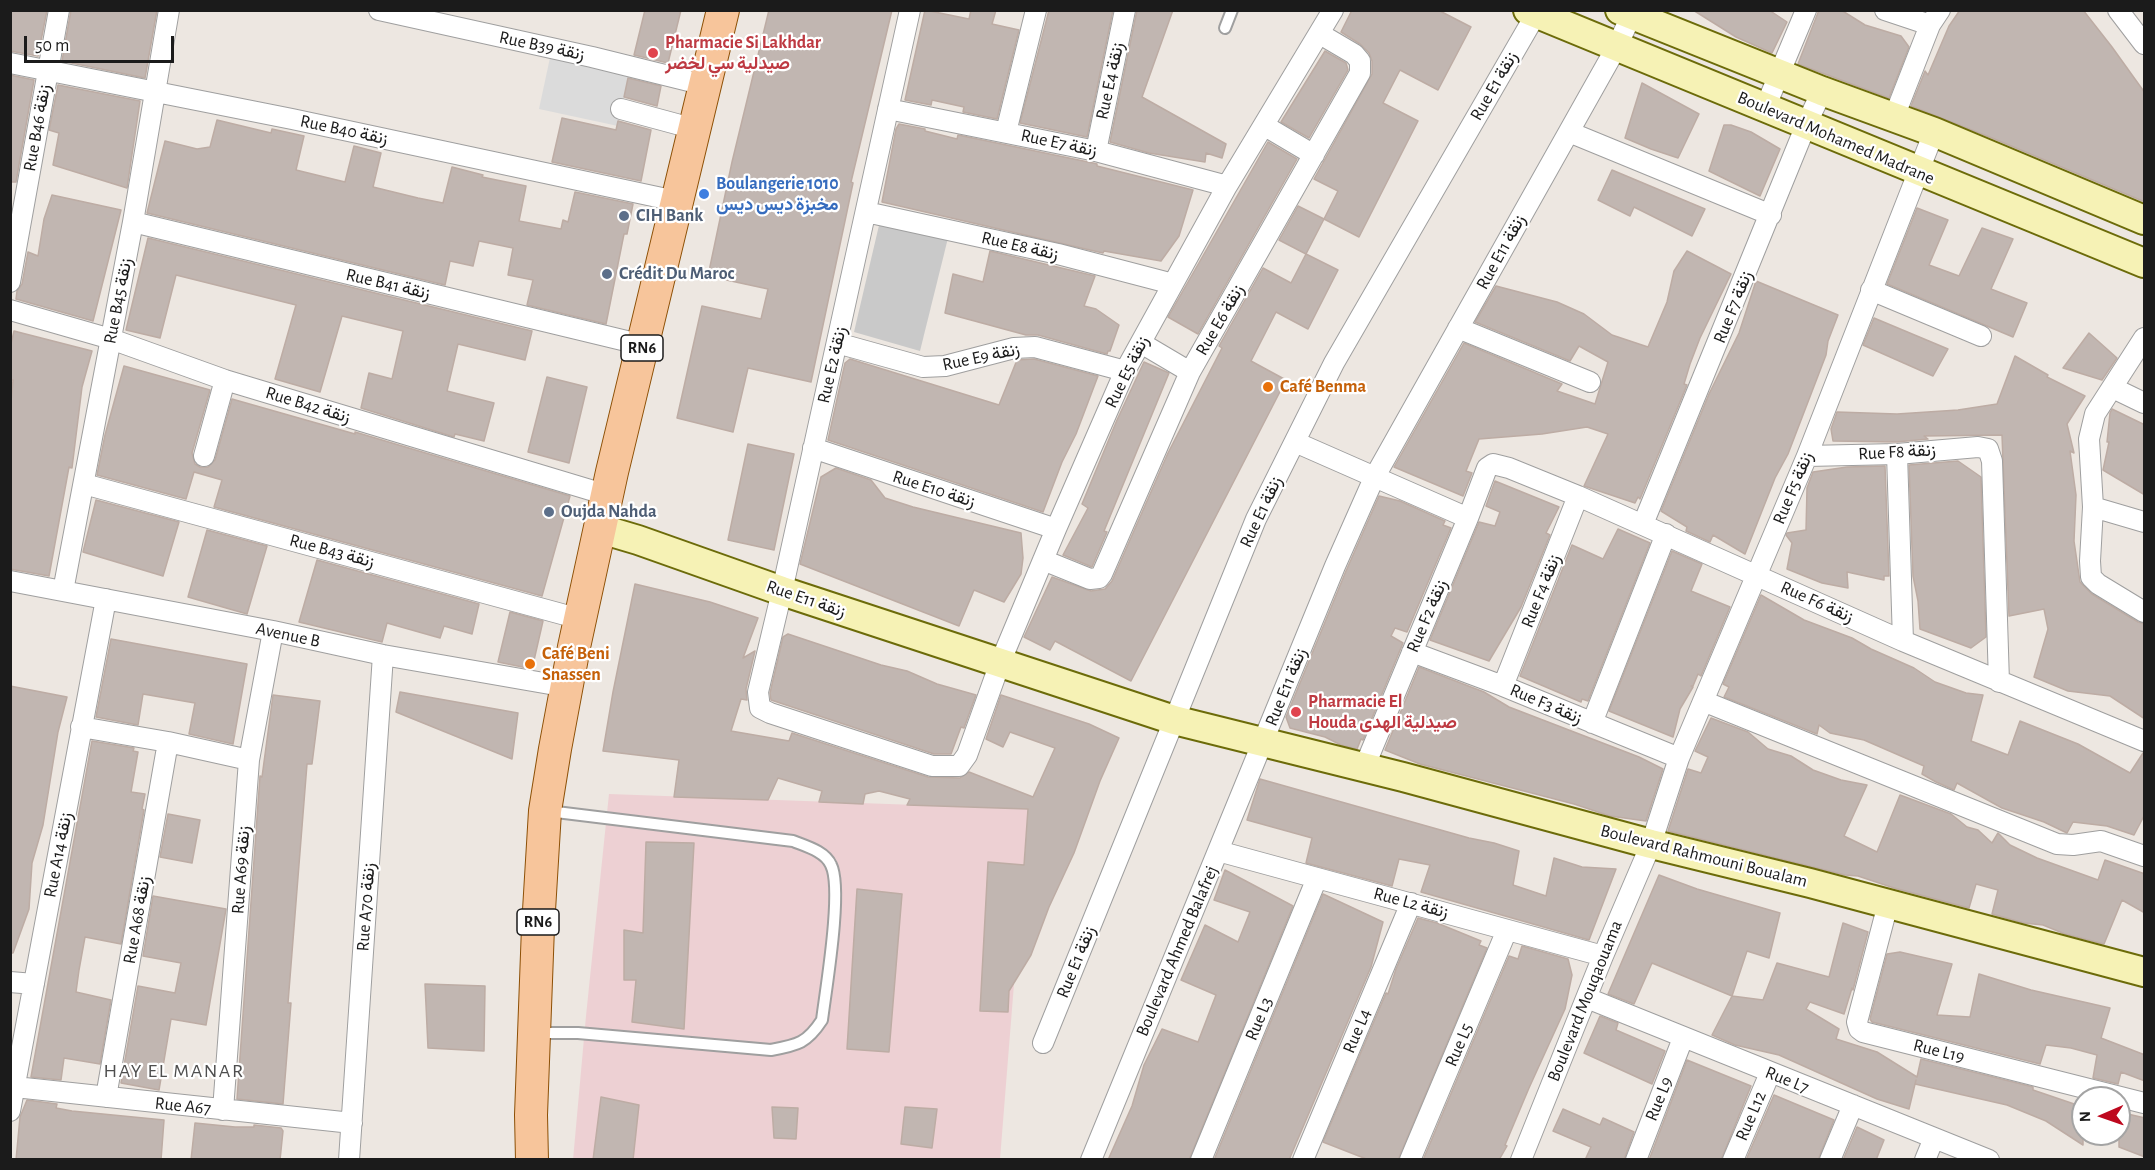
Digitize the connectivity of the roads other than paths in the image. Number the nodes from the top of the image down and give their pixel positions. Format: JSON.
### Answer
{"nodes":[{"id":1,"x":59,"y":10,"type":"edge"},
{"id":2,"x":169,"y":10,"type":"edge"},
{"id":3,"x":379,"y":10,"type":"edge"},
{"id":4,"x":723,"y":10,"type":"edge"},
{"id":5,"x":910,"y":10,"type":"edge"},
{"id":6,"x":1036,"y":10,"type":"edge"},
{"id":7,"x":1125,"y":10,"type":"edge"},
{"id":8,"x":1232,"y":10,"type":"edge"},
{"id":9,"x":1333,"y":10,"type":"edge"},
{"id":10,"x":1806,"y":10,"type":"edge"},
{"id":11,"x":1886,"y":10,"type":"edge"},
{"id":12,"x":2118,"y":10,"type":"edge"},
{"id":13,"x":1534,"y":12,"type":"edge"},
{"id":14,"x":1628,"y":12,"type":"edge"},
{"id":15,"x":1935,"y":18,"type":"edge"},
{"id":16,"x":1225,"y":27,"type":"dead end"},
{"id":17,"x":1320,"y":34,"type":"junction"},
{"id":18,"x":2145,"y":44,"type":"edge"},
{"id":19,"x":1616,"y":48,"type":"junction"},
{"id":20,"x":10,"y":63,"type":"edge"},
{"id":21,"x":48,"y":69,"type":"junction"},
{"id":22,"x":1779,"y":73,"type":"junction"},
{"id":23,"x":705,"y":85,"type":"junction"},
{"id":24,"x":156,"y":91,"type":"junction"},
{"id":25,"x":1822,"y":91,"type":"junction"},
{"id":26,"x":1765,"y":108,"type":"junction"},
{"id":27,"x":621,"y":109,"type":"dead end"},
{"id":28,"x":888,"y":109,"type":"junction"},
{"id":29,"x":1894,"y":117,"type":"junction"},
{"id":30,"x":1806,"y":125,"type":"junction"},
{"id":31,"x":1265,"y":126,"type":"junction"},
{"id":32,"x":695,"y":129,"type":"junction"},
{"id":33,"x":1006,"y":132,"type":"junction"},
{"id":34,"x":1569,"y":132,"type":"junction"},
{"id":35,"x":1934,"y":132,"type":"junction"},
{"id":36,"x":1096,"y":151,"type":"junction"},
{"id":37,"x":1314,"y":155,"type":"junction"},
{"id":38,"x":1918,"y":172,"type":"junction"},
{"id":39,"x":1227,"y":186,"type":"junction"},
{"id":40,"x":676,"y":201,"type":"junction"},
{"id":41,"x":866,"y":212,"type":"junction"},
{"id":42,"x":1771,"y":215,"type":"junction"},
{"id":43,"x":2135,"y":216,"type":"edge"},
{"id":44,"x":133,"y":222,"type":"junction"},
{"id":45,"x":2112,"y":250,"type":"junction"},
{"id":46,"x":2145,"y":263,"type":"edge"},
{"id":47,"x":10,"y":282,"type":"edge"},
{"id":48,"x":1173,"y":284,"type":"junction"},
{"id":49,"x":1871,"y":290,"type":"junction"},
{"id":50,"x":10,"y":310,"type":"edge"},
{"id":51,"x":1458,"y":328,"type":"junction"},
{"id":52,"x":1981,"y":336,"type":"dead end"},
{"id":53,"x":2145,"y":338,"type":"edge"},
{"id":54,"x":111,"y":339,"type":"junction"},
{"id":55,"x":837,"y":343,"type":"junction"},
{"id":56,"x":1141,"y":343,"type":"junction"},
{"id":57,"x":643,"y":345,"type":"junction"},
{"id":58,"x":1125,"y":371,"type":"junction"},
{"id":59,"x":1190,"y":372,"type":"junction"},
{"id":60,"x":225,"y":380,"type":"junction"},
{"id":61,"x":1590,"y":382,"type":"dead end"},
{"id":62,"x":2113,"y":388,"type":"junction"},
{"id":63,"x":2145,"y":403,"type":"edge"},
{"id":64,"x":1295,"y":442,"type":"junction"},
{"id":65,"x":813,"y":448,"type":"junction"},
{"id":66,"x":1897,"y":454,"type":"junction"},
{"id":67,"x":204,"y":456,"type":"dead end"},
{"id":68,"x":1807,"y":456,"type":"junction"},
{"id":69,"x":1490,"y":465,"type":"joint"},
{"id":70,"x":1374,"y":478,"type":"junction"},
{"id":71,"x":84,"y":484,"type":"junction"},
{"id":72,"x":607,"y":495,"type":"junction"},
{"id":73,"x":1578,"y":496,"type":"junction"},
{"id":74,"x":2093,"y":507,"type":"junction"},
{"id":75,"x":1468,"y":518,"type":"junction"},
{"id":76,"x":2145,"y":522,"type":"edge"},
{"id":77,"x":1643,"y":524,"type":"junction"},
{"id":78,"x":1056,"y":529,"type":"junction"},
{"id":79,"x":601,"y":530,"type":"junction"},
{"id":80,"x":1666,"y":534,"type":"junction"},
{"id":81,"x":1043,"y":560,"type":"junction"},
{"id":82,"x":1756,"y":575,"type":"junction"},
{"id":83,"x":10,"y":581,"type":"edge"},
{"id":84,"x":63,"y":591,"type":"junction"},
{"id":85,"x":782,"y":591,"type":"junction"},
{"id":86,"x":106,"y":599,"type":"junction"},
{"id":87,"x":2145,"y":612,"type":"edge"},
{"id":88,"x":580,"y":619,"type":"junction"},
{"id":89,"x":273,"y":631,"type":"junction"},
{"id":90,"x":1903,"y":641,"type":"junction"},
{"id":91,"x":1412,"y":652,"type":"junction"},
{"id":92,"x":383,"y":656,"type":"junction"},
{"id":93,"x":1000,"y":663,"type":"junction"},
{"id":94,"x":1999,"y":682,"type":"junction"},
{"id":95,"x":1503,"y":686,"type":"junction"},
{"id":96,"x":567,"y":687,"type":"junction"},
{"id":97,"x":1703,"y":701,"type":"junction"},
{"id":98,"x":1174,"y":720,"type":"junction"},
{"id":99,"x":1592,"y":723,"type":"junction"},
{"id":100,"x":81,"y":728,"type":"junction"},
{"id":101,"x":2145,"y":741,"type":"edge"},
{"id":102,"x":168,"y":742,"type":"junction"},
{"id":103,"x":1263,"y":743,"type":"junction"},
{"id":104,"x":967,"y":755,"type":"joint"},
{"id":105,"x":1679,"y":758,"type":"junction"},
{"id":106,"x":249,"y":760,"type":"junction"},
{"id":107,"x":1364,"y":768,"type":"junction"},
{"id":108,"x":545,"y":811,"type":"junction"},
{"id":109,"x":1651,"y":844,"type":"junction"},
{"id":110,"x":1218,"y":851,"type":"junction"},
{"id":111,"x":2145,"y":856,"type":"edge"},
{"id":112,"x":1317,"y":878,"type":"junction"},
{"id":113,"x":1411,"y":903,"type":"junction"},
{"id":114,"x":1888,"y":904,"type":"junction"},
{"id":115,"x":1507,"y":930,"type":"junction"},
{"id":116,"x":1603,"y":956,"type":"junction"},
{"id":117,"x":2145,"y":972,"type":"edge"},
{"id":118,"x":10,"y":982,"type":"edge"},
{"id":119,"x":34,"y":984,"type":"junction"},
{"id":120,"x":1587,"y":998,"type":"junction"},
{"id":121,"x":534,"y":1033,"type":"junction"},
{"id":122,"x":1683,"y":1038,"type":"junction"},
{"id":123,"x":1043,"y":1042,"type":"dead end"},
{"id":124,"x":1770,"y":1072,"type":"junction"},
{"id":125,"x":15,"y":1087,"type":"junction"},
{"id":126,"x":106,"y":1097,"type":"junction"},
{"id":127,"x":2145,"y":1102,"type":"edge"},
{"id":128,"x":1853,"y":1106,"type":"junction"},
{"id":129,"x":223,"y":1110,"type":"junction"},
{"id":130,"x":10,"y":1111,"type":"edge"},
{"id":131,"x":352,"y":1123,"type":"junction"},
{"id":132,"x":1934,"y":1138,"type":"junction"},
{"id":133,"x":349,"y":1160,"type":"edge"},
{"id":134,"x":532,"y":1160,"type":"edge"},
{"id":135,"x":1090,"y":1160,"type":"edge"},
{"id":136,"x":1201,"y":1160,"type":"edge"},
{"id":137,"x":1303,"y":1160,"type":"edge"},
{"id":138,"x":1410,"y":1160,"type":"edge"},
{"id":139,"x":1521,"y":1160,"type":"edge"},
{"id":140,"x":1635,"y":1160,"type":"edge"},
{"id":141,"x":1733,"y":1160,"type":"edge"},
{"id":142,"x":1830,"y":1160,"type":"edge"},
{"id":143,"x":1925,"y":1160,"type":"edge"},
{"id":144,"x":1989,"y":1160,"type":"edge"}],
"edges":[{"from":1,"to":21,"type":"street","name":"Rue B46 زنقة"},
{"from":2,"to":24,"type":"street","name":"Rue B45 زنقة"},
{"from":3,"to":23,"type":"street","name":"Rue B39 زنقة"},
{"from":4,"to":23,"type":"main road","number":"RN6"},
{"from":5,"to":28,"type":"street","name":"Rue E2 زنقة"},
{"from":6,"to":33,"type":"street"},
{"from":7,"to":36,"type":"street","name":"Rue E4 زنقة"},
{"from":8,"to":16,"type":"lane"},
{"from":9,"to":17,"type":"street","name":"Rue E5 زنقة"},
{"from":10,"to":22,"type":"street"},
{"from":11,"to":15,"type":"street"},
{"from":12,"to":18,"type":"street"},
{"from":13,"to":19,"type":"street","name":"Boulevard Mohamed Madrane"},
{"from":13,"to":64,"type":"street","name":"Rue E1 زنقة"},
{"from":14,"to":19,"type":"street","name":"Rue E11 زنقة"},
{"from":14,"to":22,"type":"street","name":"Boulevard Mohamed Madrane"},
{"from":15,"to":29,"type":"street"},
{"from":17,"to":31,"type":"street","name":"Rue E5 زنقة"},
{"from":17,"to":37,"type":"street","name":"Rue E6 زنقة"},
{"from":19,"to":26,"type":"street","name":"Boulevard Mohamed Madrane"},
{"from":19,"to":34,"type":"street","name":"Rue E11 زنقة"},
{"from":20,"to":21,"type":"street","name":"Rue B40 زنقة"},
{"from":21,"to":24,"type":"street","name":"Rue B40 زنقة"},
{"from":21,"to":47,"type":"street","name":"Rue B46 زنقة"},
{"from":22,"to":25,"type":"street","name":"Boulevard Mohamed Madrane"},
{"from":22,"to":26,"type":"street"},
{"from":23,"to":32,"type":"main road","number":"RN6"},
{"from":24,"to":40,"type":"street","name":"Rue B40 زنقة"},
{"from":24,"to":44,"type":"street","name":"Rue B45 زنقة"},
{"from":25,"to":29,"type":"street","name":"Boulevard Mohamed Madrane"},
{"from":25,"to":30,"type":"street","name":"Rue F7 زنقة"},
{"from":26,"to":30,"type":"street","name":"Boulevard Mohamed Madrane"},
{"from":27,"to":32,"type":"street"},
{"from":28,"to":33,"type":"street","name":"Rue E7 زنقة"},
{"from":28,"to":41,"type":"street","name":"Rue E2 زنقة"},
{"from":29,"to":35,"type":"street","name":"Boulevard Mohamed Madrane"},
{"from":30,"to":38,"type":"street","name":"Boulevard Mohamed Madrane"},
{"from":30,"to":42,"type":"street","name":"Rue F7 زنقة"},
{"from":31,"to":37,"type":"street"},
{"from":31,"to":39,"type":"street","name":"Rue E5 زنقة"},
{"from":32,"to":40,"type":"main road","number":"RN6"},
{"from":33,"to":36,"type":"street","name":"Rue E7 زنقة"},
{"from":34,"to":42,"type":"street"},
{"from":34,"to":51,"type":"street","name":"Rue E11 زنقة"},
{"from":35,"to":38,"type":"street","name":"Rue F5 زنقة"},
{"from":35,"to":43,"type":"street","name":"Boulevard Mohamed Madrane"},
{"from":36,"to":39,"type":"street","name":"Rue E7 زنقة"},
{"from":37,"to":59,"type":"street","name":"Rue E6 زنقة"},
{"from":38,"to":45,"type":"street","name":"Boulevard Mohamed Madrane"},
{"from":38,"to":49,"type":"street","name":"Rue F5 زنقة"},
{"from":39,"to":48,"type":"street","name":"Rue E5 زنقة"},
{"from":40,"to":57,"type":"main road","number":"RN6"},
{"from":41,"to":48,"type":"street","name":"Rue E8 زنقة"},
{"from":41,"to":55,"type":"street","name":"Rue E2 زنقة"},
{"from":42,"to":77,"type":"street","name":"Rue F7 زنقة"},
{"from":43,"to":45,"type":"street"},
{"from":44,"to":54,"type":"street","name":"Rue B45 زنقة"},
{"from":44,"to":57,"type":"street","name":"Rue B41 زنقة"},
{"from":45,"to":46,"type":"street","name":"Boulevard Mohamed Madrane"},
{"from":48,"to":56,"type":"street","name":"Rue E5 زنقة"},
{"from":49,"to":52,"type":"street"},
{"from":49,"to":68,"type":"street","name":"Rue F5 زنقة"},
{"from":50,"to":54,"type":"street","name":"Rue B42 زنقة"},
{"from":51,"to":61,"type":"street"},
{"from":51,"to":70,"type":"street","name":"Rue E11 زنقة"},
{"from":53,"to":62,"type":"street"},
{"from":54,"to":60,"type":"street","name":"Rue B42 زنقة"},
{"from":54,"to":71,"type":"street","name":"Rue B45 زنقة"},
{"from":55,"to":58,"type":"street","name":"Rue E9 زنقة"},
{"from":55,"to":65,"type":"street","name":"Rue E2 زنقة"},
{"from":56,"to":58,"type":"street","name":"Rue E5 زنقة"},
{"from":56,"to":59,"type":"street"},
{"from":57,"to":72,"type":"main road","number":"RN6"},
{"from":58,"to":78,"type":"street","name":"Rue E5 زنقة"},
{"from":59,"to":81,"type":"street","name":"Rue E6 زنقة"},
{"from":60,"to":67,"type":"street"},
{"from":60,"to":72,"type":"street","name":"Rue B42 زنقة"},
{"from":62,"to":63,"type":"street"},
{"from":62,"to":74,"type":"street"},
{"from":64,"to":70,"type":"street"},
{"from":64,"to":98,"type":"street","name":"Rue E1 زنقة"},
{"from":65,"to":78,"type":"street","name":"Rue E10 زنقة"},
{"from":65,"to":85,"type":"street","name":"Rue E2 زنقة"},
{"from":66,"to":68,"type":"street","name":"Rue F8 زنقة"},
{"from":66,"to":90,"type":"street"},
{"from":66,"to":94,"type":"street","name":"Rue F8 زنقة"},
{"from":68,"to":82,"type":"street","name":"Rue F5 زنقة"},
{"from":69,"to":73,"type":"street","name":"Rue F6 زنقة"},
{"from":69,"to":75,"type":"street","name":"Rue F2 زنقة"},
{"from":70,"to":75,"type":"street"},
{"from":70,"to":103,"type":"street","name":"Rue E11 زنقة"},
{"from":71,"to":84,"type":"street","name":"Rue B45 زنقة"},
{"from":71,"to":88,"type":"street","name":"Rue B43 زنقة"},
{"from":72,"to":79,"type":"main road","number":"RN6"},
{"from":73,"to":77,"type":"street","name":"Rue F6 زنقة"},
{"from":73,"to":95,"type":"street","name":"Rue F4 زنقة"},
{"from":74,"to":76,"type":"street"},
{"from":74,"to":87,"type":"street"},
{"from":75,"to":91,"type":"street","name":"Rue F2 زنقة"},
{"from":77,"to":80,"type":"street","name":"Rue F6 زنقة"},
{"from":78,"to":81,"type":"street","name":"Rue E5 زنقة"},
{"from":79,"to":85,"type":"street","name":"Rue E11 زنقة"},
{"from":79,"to":88,"type":"main road","number":"RN6"},
{"from":80,"to":82,"type":"street","name":"Rue F6 زنقة"},
{"from":80,"to":99,"type":"street"},
{"from":81,"to":93,"type":"street","name":"Rue E5 زنقة"},
{"from":82,"to":90,"type":"street","name":"Rue F6 زنقة"},
{"from":82,"to":97,"type":"street","name":"Rue F5 زنقة"},
{"from":83,"to":84,"type":"street","name":"Avenue B"},
{"from":84,"to":86,"type":"street","name":"Avenue B"},
{"from":85,"to":93,"type":"street","name":"Rue E11 زنقة"},
{"from":85,"to":104,"type":"street","name":"Rue E2 زنقة"},
{"from":86,"to":89,"type":"street","name":"Avenue B"},
{"from":86,"to":100,"type":"street","name":"Rue A14 زنقة"},
{"from":88,"to":96,"type":"main road","number":"RN6"},
{"from":89,"to":92,"type":"street","name":"Avenue B"},
{"from":89,"to":106,"type":"street","name":"Rue A69 زنقة"},
{"from":90,"to":94,"type":"street","name":"Rue F6 زنقة"},
{"from":91,"to":95,"type":"street","name":"Rue F3 زنقة"},
{"from":91,"to":107,"type":"street","name":"Rue F2 زنقة"},
{"from":92,"to":96,"type":"street","name":"Avenue B"},
{"from":92,"to":131,"type":"street","name":"Rue A70 زنقة"},
{"from":93,"to":98,"type":"street","name":"Rue E11 زنقة"},
{"from":93,"to":104,"type":"street","name":"Rue E5 زنقة"},
{"from":94,"to":101,"type":"street","name":"Rue F6 زنقة"},
{"from":95,"to":99,"type":"street","name":"Rue F3 زنقة"},
{"from":96,"to":108,"type":"main road","number":"RN6"},
{"from":97,"to":105,"type":"street","name":"Rue F5 زنقة"},
{"from":97,"to":111,"type":"street"},
{"from":98,"to":103,"type":"street","name":"Rue E11 زنقة"},
{"from":98,"to":123,"type":"street","name":"Rue E1 زنقة"},
{"from":99,"to":105,"type":"street","name":"Rue F3 زنقة"},
{"from":100,"to":102,"type":"street"},
{"from":100,"to":119,"type":"street","name":"Rue A14 زنقة"},
{"from":102,"to":106,"type":"street"},
{"from":102,"to":126,"type":"street","name":"Rue A68 زنقة"},
{"from":103,"to":107,"type":"street","name":"Boulevard Rahmouni Boualam"},
{"from":103,"to":110,"type":"street","name":"Boulevard Ahmed Balafrej"},
{"from":105,"to":109,"type":"street","name":"Rue F5 زنقة"},
{"from":106,"to":129,"type":"street","name":"Rue A69 زنقة"},
{"from":107,"to":109,"type":"street","name":"Boulevard Rahmouni Boualam"},
{"from":108,"to":121,"type":"main road","number":"RN6"},
{"from":108,"to":121,"type":"lane"},
{"from":109,"to":114,"type":"street","name":"Boulevard Rahmouni Boualam"},
{"from":109,"to":116,"type":"street","name":"Boulevard Mouqaouama"},
{"from":110,"to":112,"type":"street","name":"Rue L2 زنقة"},
{"from":110,"to":135,"type":"street","name":"Boulevard Ahmed Balafrej"},
{"from":112,"to":113,"type":"street","name":"Rue L2 زنقة"},
{"from":112,"to":136,"type":"street","name":"Rue L3"},
{"from":113,"to":115,"type":"street","name":"Rue L2 زنقة"},
{"from":113,"to":137,"type":"street","name":"Rue L4"},
{"from":114,"to":117,"type":"street","name":"Boulevard Rahmouni Boualam"},
{"from":114,"to":127,"type":"street","name":"Rue L19"},
{"from":115,"to":116,"type":"street","name":"Rue L2 زنقة"},
{"from":115,"to":138,"type":"street","name":"Rue L5"},
{"from":116,"to":120,"type":"street","name":"Boulevard Mouqaouama"},
{"from":118,"to":119,"type":"street"},
{"from":119,"to":125,"type":"street","name":"Rue A14 زنقة"},
{"from":120,"to":122,"type":"street","name":"Rue L7"},
{"from":120,"to":139,"type":"street","name":"Boulevard Mouqaouama"},
{"from":121,"to":134,"type":"main road","number":"RN6"},
{"from":122,"to":124,"type":"street","name":"Rue L7"},
{"from":122,"to":140,"type":"street","name":"Rue L9"},
{"from":124,"to":128,"type":"street","name":"Rue L7"},
{"from":124,"to":141,"type":"street","name":"Rue L12"},
{"from":125,"to":126,"type":"street","name":"Rue A67"},
{"from":125,"to":130,"type":"street","name":"Rue A14 زنقة"},
{"from":126,"to":129,"type":"street","name":"Rue A67"},
{"from":128,"to":132,"type":"street","name":"Rue L7"},
{"from":128,"to":142,"type":"street"},
{"from":129,"to":131,"type":"street","name":"Rue A67"},
{"from":131,"to":133,"type":"street","name":"Rue A70 زنقة"},
{"from":132,"to":143,"type":"street"},
{"from":132,"to":144,"type":"street","name":"Rue L7"}]}
